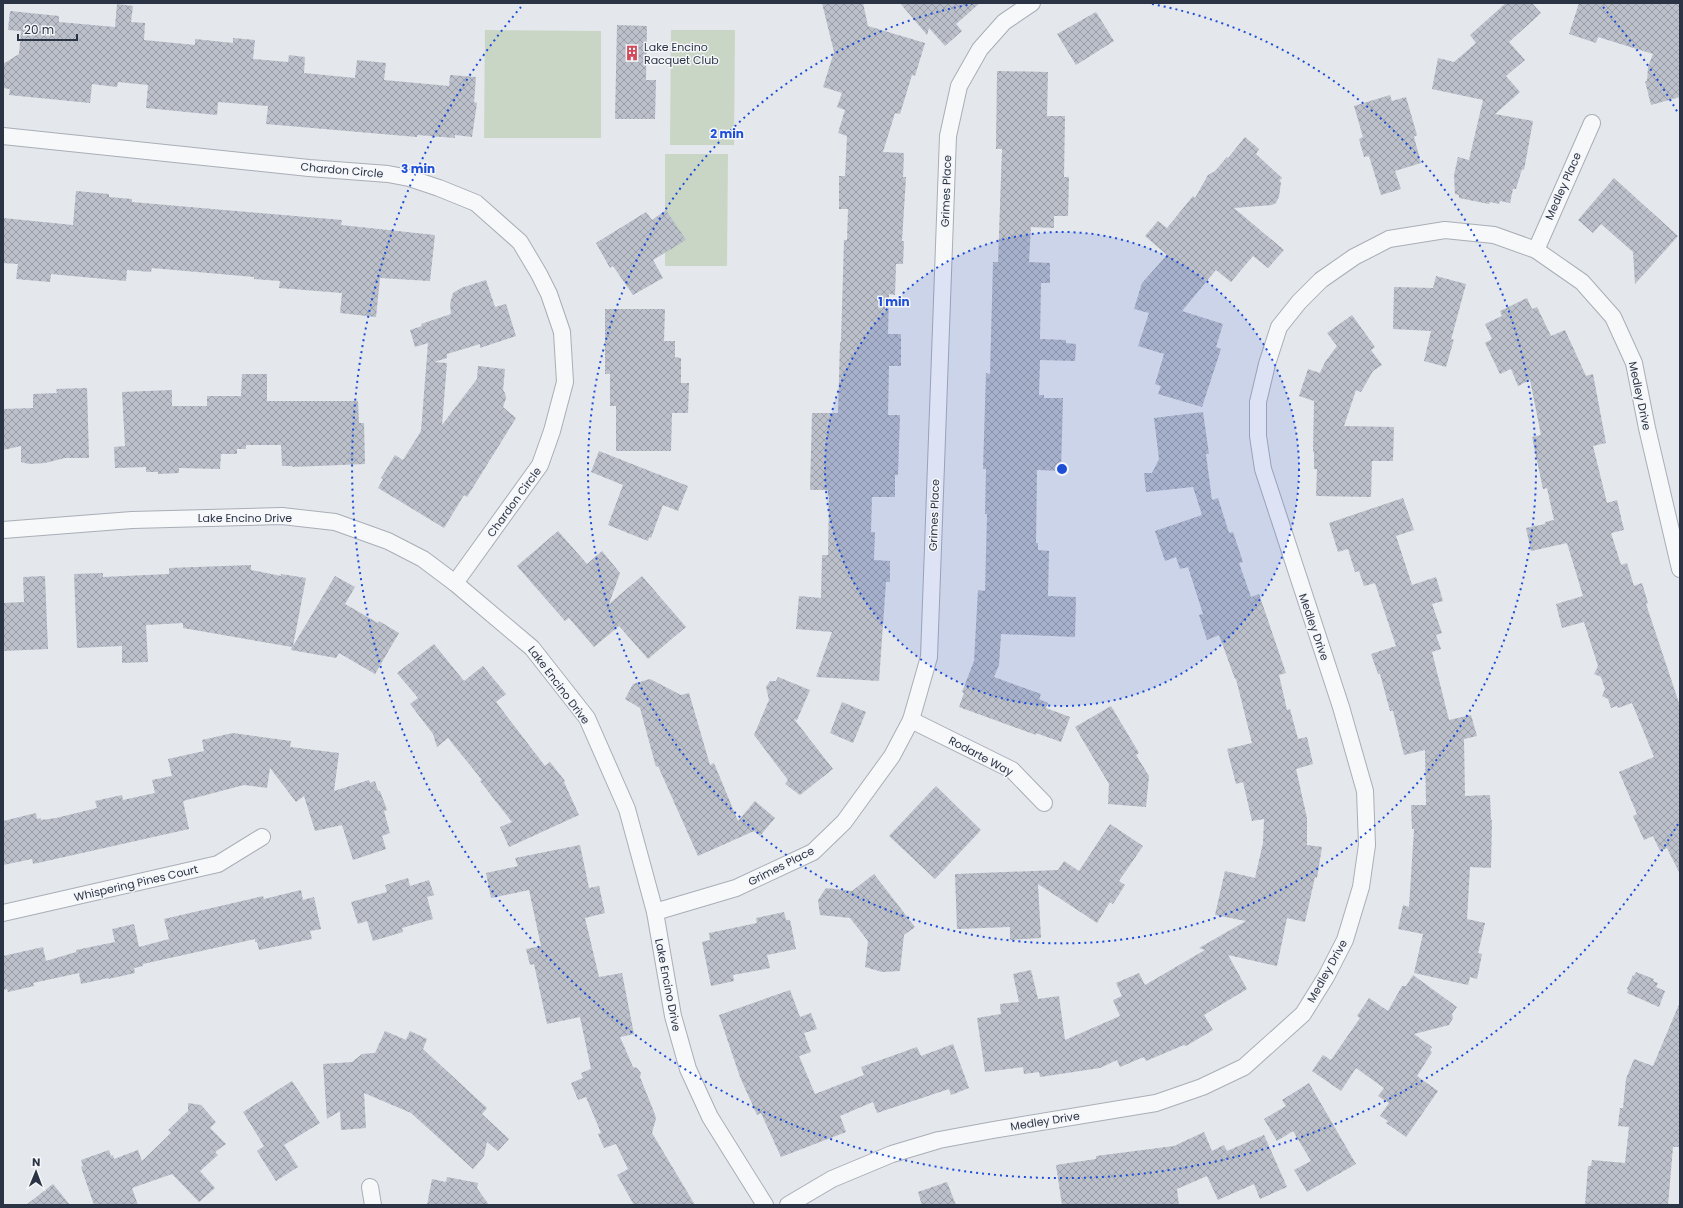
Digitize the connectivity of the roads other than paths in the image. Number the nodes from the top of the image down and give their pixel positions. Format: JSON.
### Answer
{"nodes":[{"id":1,"x":1032,"y":3,"type":"edge"},
{"id":2,"x":1592,"y":123,"type":"dead end"},
{"id":3,"x":3,"y":136,"type":"edge"},
{"id":4,"x":1536,"y":250,"type":"junction"},
{"id":5,"x":3,"y":530,"type":"edge"},
{"id":6,"x":1680,"y":569,"type":"edge"},
{"id":7,"x":455,"y":583,"type":"junction"},
{"id":8,"x":910,"y":720,"type":"junction"},
{"id":9,"x":1044,"y":803,"type":"dead end"},
{"id":10,"x":262,"y":837,"type":"dead end"},
{"id":11,"x":655,"y":912,"type":"junction"},
{"id":12,"x":3,"y":913,"type":"edge"},
{"id":13,"x":370,"y":1187,"type":"dead end"},
{"id":14,"x":373,"y":1205,"type":"edge"},
{"id":15,"x":766,"y":1205,"type":"edge"},
{"id":16,"x":788,"y":1205,"type":"edge"}],
"edges":[{"from":1,"to":8,"type":"street","name":"Grimes Place"},
{"from":2,"to":4,"type":"street","name":"Medley Place"},
{"from":3,"to":7,"type":"street","name":"Chardon Circle"},
{"from":4,"to":6,"type":"street","name":"Medley Drive"},
{"from":4,"to":16,"type":"street","name":"Medley Drive"},
{"from":5,"to":7,"type":"street","name":"Lake Encino Drive"},
{"from":7,"to":11,"type":"street","name":"Lake Encino Drive"},
{"from":8,"to":9,"type":"street","name":"Rodarte Way"},
{"from":8,"to":11,"type":"street","name":"Grimes Place"},
{"from":10,"to":12,"type":"street","name":"Whispering Pines Court"},
{"from":11,"to":15,"type":"street","name":"Lake Encino Drive"},
{"from":13,"to":14,"type":"street"}]}
